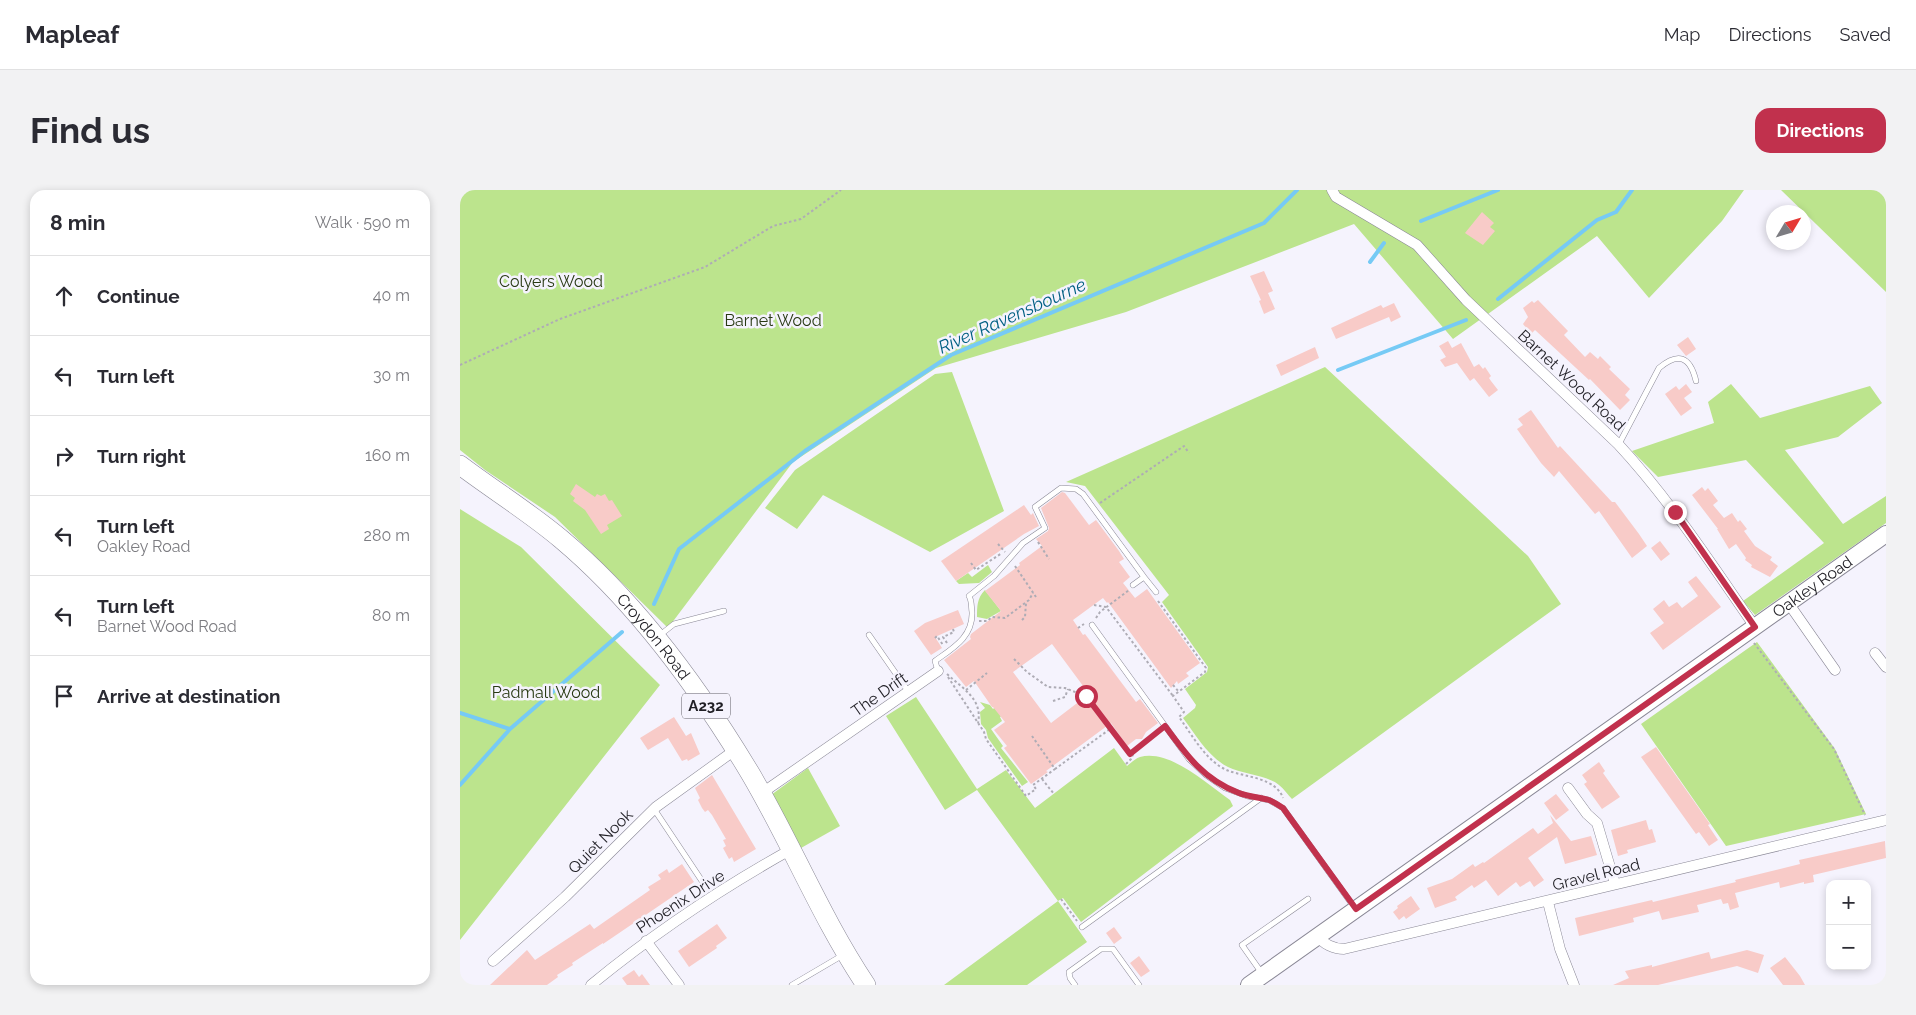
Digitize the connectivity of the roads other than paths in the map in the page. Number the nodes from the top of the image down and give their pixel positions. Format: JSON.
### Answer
{"nodes":[{"id":1,"x":1332,"y":190,"type":"edge"},
{"id":2,"x":1696,"y":380,"type":"dead end"},
{"id":3,"x":1618,"y":444,"type":"junction"},
{"id":4,"x":460,"y":465,"type":"edge"},
{"id":5,"x":1886,"y":534,"type":"edge"},
{"id":6,"x":1144,"y":577,"type":"junction"},
{"id":7,"x":1133,"y":585,"type":"road end"},
{"id":8,"x":1156,"y":592,"type":"road end"},
{"id":9,"x":1789,"y":604,"type":"junction"},
{"id":10,"x":724,"y":612,"type":"dead end"},
{"id":11,"x":1092,"y":625,"type":"road end"},
{"id":12,"x":1751,"y":630,"type":"junction"},
{"id":13,"x":869,"y":635,"type":"dead end"},
{"id":14,"x":655,"y":638,"type":"junction"},
{"id":15,"x":1875,"y":653,"type":"dead end"},
{"id":16,"x":1886,"y":667,"type":"edge"},
{"id":17,"x":1835,"y":670,"type":"dead end"},
{"id":18,"x":938,"y":671,"type":"joint"},
{"id":19,"x":908,"y":692,"type":"junction"},
{"id":20,"x":735,"y":750,"type":"junction"},
{"id":21,"x":1568,"y":788,"type":"dead end"},
{"id":22,"x":762,"y":793,"type":"junction"},
{"id":23,"x":1261,"y":798,"type":"junction"},
{"id":24,"x":654,"y":809,"type":"junction"},
{"id":25,"x":1886,"y":820,"type":"edge"},
{"id":26,"x":790,"y":850,"type":"junction"},
{"id":27,"x":702,"y":881,"type":"dead end"},
{"id":28,"x":1615,"y":884,"type":"junction"},
{"id":29,"x":1308,"y":899,"type":"dead end"},
{"id":30,"x":1548,"y":902,"type":"junction"},
{"id":31,"x":1356,"y":909,"type":"junction"},
{"id":32,"x":1082,"y":927,"type":"road end"},
{"id":33,"x":1318,"y":936,"type":"junction"},
{"id":34,"x":646,"y":941,"type":"junction"},
{"id":35,"x":846,"y":953,"type":"junction"},
{"id":36,"x":493,"y":961,"type":"dead end"},
{"id":37,"x":1263,"y":975,"type":"junction"},
{"id":38,"x":591,"y":985,"type":"edge"},
{"id":39,"x":679,"y":985,"type":"edge"},
{"id":40,"x":792,"y":985,"type":"edge"},
{"id":41,"x":866,"y":985,"type":"edge"},
{"id":42,"x":1074,"y":985,"type":"edge"},
{"id":43,"x":1139,"y":985,"type":"edge"},
{"id":44,"x":1249,"y":985,"type":"edge"},
{"id":45,"x":1574,"y":985,"type":"edge"}],
"edges":[{"from":1,"to":3,"type":"street","name":"Barnet Wood Road"},
{"from":2,"to":3,"type":"lane"},
{"from":3,"to":12,"type":"street","name":"Barnet Wood Road"},
{"from":4,"to":14,"type":"highway","name":"Croydon Road","number":"A232"},
{"from":5,"to":9,"type":"main road","name":"Oakley Road"},
{"from":6,"to":7,"type":"lane"},
{"from":6,"to":8,"type":"lane"},
{"from":6,"to":18,"type":"lane","name":"The Drift"},
{"from":9,"to":12,"type":"main road","name":"Oakley Road"},
{"from":9,"to":17,"type":"street"},
{"from":10,"to":14,"type":"lane"},
{"from":11,"to":23,"type":"lane"},
{"from":12,"to":31,"type":"main road","name":"Oakley Road"},
{"from":13,"to":19,"type":"lane"},
{"from":14,"to":20,"type":"highway","name":"Croydon Road","number":"A232"},
{"from":15,"to":16,"type":"street"},
{"from":18,"to":19,"type":"street","name":"The Drift"},
{"from":19,"to":22,"type":"street","name":"The Drift"},
{"from":20,"to":22,"type":"highway","name":"Croydon Road","number":"A232"},
{"from":20,"to":24,"type":"street","name":"Quiet Nook"},
{"from":21,"to":28,"type":"street"},
{"from":22,"to":26,"type":"highway","name":"Croydon Road","number":"A232"},
{"from":23,"to":31,"type":"lane"},
{"from":23,"to":32,"type":"lane"},
{"from":24,"to":27,"type":"lane"},
{"from":24,"to":36,"type":"street","name":"Quiet Nook"},
{"from":25,"to":28,"type":"street","name":"Gravel Road"},
{"from":26,"to":34,"type":"street","name":"Phoenix Drive"},
{"from":26,"to":35,"type":"highway","name":"Croydon Road","number":"A232"},
{"from":28,"to":30,"type":"street","name":"Gravel Road"},
{"from":29,"to":37,"type":"lane"},
{"from":30,"to":33,"type":"street","name":"Gravel Road"},
{"from":30,"to":45,"type":"street"},
{"from":31,"to":33,"type":"main road","name":"Oakley Road"},
{"from":33,"to":37,"type":"main road","name":"Oakley Road"},
{"from":34,"to":38,"type":"street","name":"Phoenix Drive"},
{"from":34,"to":39,"type":"street"},
{"from":35,"to":40,"type":"lane"},
{"from":35,"to":41,"type":"highway","name":"Croydon Road","number":"A232"},
{"from":37,"to":44,"type":"main road","name":"Oakley Road"},
{"from":42,"to":43,"type":"lane"}]}
